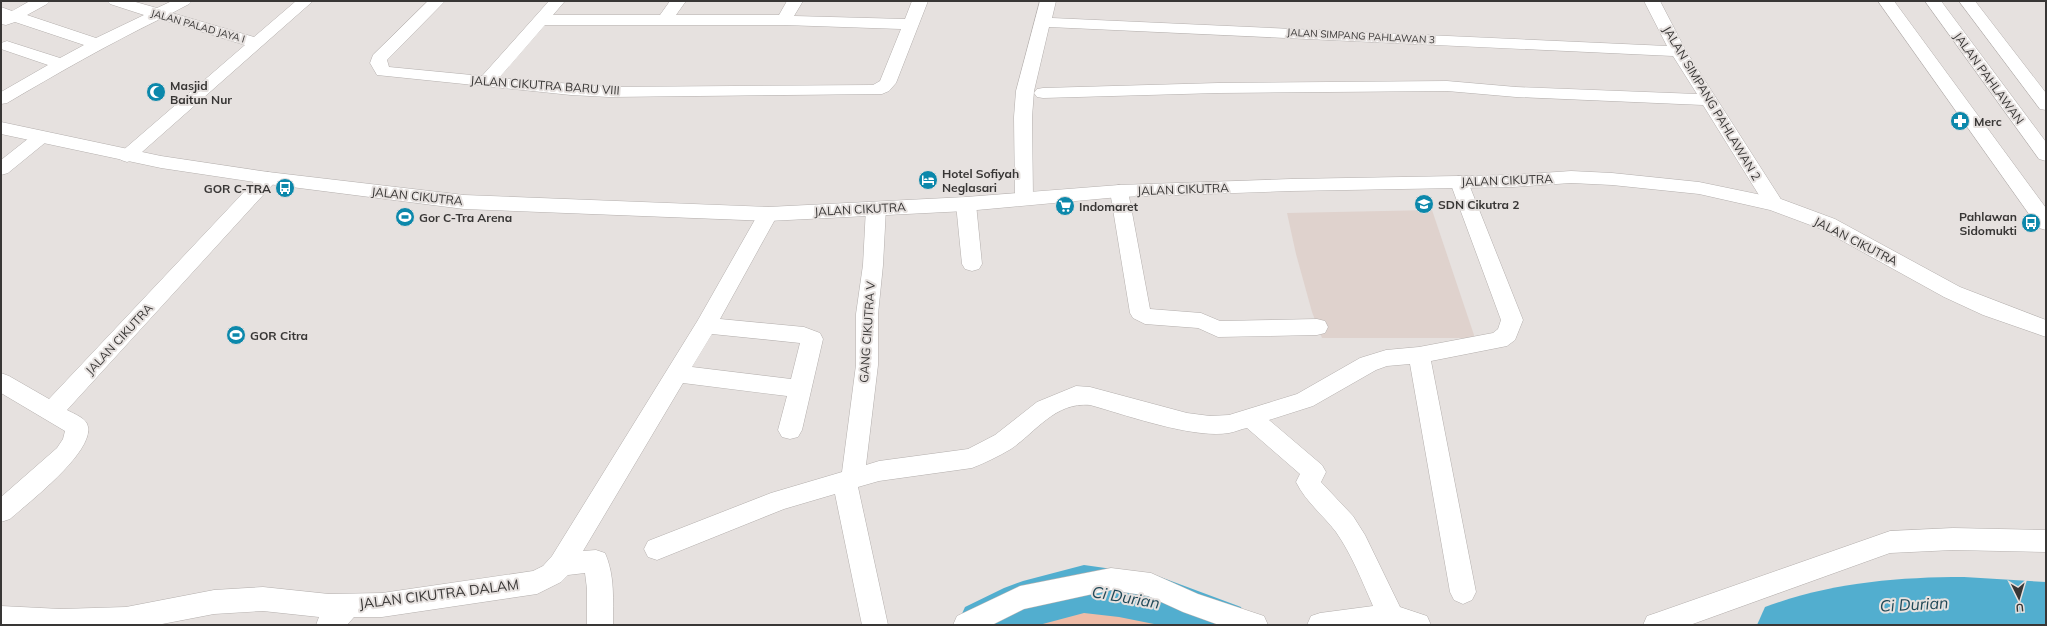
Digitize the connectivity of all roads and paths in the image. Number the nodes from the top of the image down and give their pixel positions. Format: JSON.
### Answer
{"nodes":[{"id":1,"x":42,"y":1,"type":"edge"},
{"id":2,"x":115,"y":1,"type":"edge"},
{"id":3,"x":184,"y":1,"type":"edge"},
{"id":4,"x":305,"y":1,"type":"edge"},
{"id":5,"x":436,"y":1,"type":"edge"},
{"id":6,"x":557,"y":1,"type":"edge"},
{"id":7,"x":678,"y":1,"type":"edge"},
{"id":8,"x":795,"y":1,"type":"edge"},
{"id":9,"x":920,"y":1,"type":"edge"},
{"id":10,"x":1048,"y":1,"type":"edge"},
{"id":11,"x":1652,"y":1,"type":"edge"},
{"id":12,"x":1886,"y":1,"type":"edge"},
{"id":13,"x":1933,"y":1,"type":"edge"},
{"id":14,"x":1967,"y":1,"type":"edge"},
{"id":15,"x":155,"y":14,"type":"junction"},
{"id":16,"x":5,"y":17,"type":"edge"},
{"id":17,"x":665,"y":19,"type":"junction"},
{"id":18,"x":541,"y":20,"type":"junction"},
{"id":19,"x":784,"y":20,"type":"junction"},
{"id":20,"x":1043,"y":22,"type":"junction"},
{"id":21,"x":909,"y":24,"type":"junction"},
{"id":22,"x":98,"y":44,"type":"junction"},
{"id":23,"x":257,"y":44,"type":"junction"},
{"id":24,"x":7,"y":46,"type":"dead end"},
{"id":25,"x":1678,"y":51,"type":"junction"},
{"id":26,"x":63,"y":65,"type":"junction"},
{"id":27,"x":487,"y":81,"type":"junction"},
{"id":28,"x":1043,"y":93,"type":"dead end"},
{"id":29,"x":1,"y":100,"type":"edge"},
{"id":30,"x":1709,"y":100,"type":"junction"},
{"id":31,"x":2046,"y":105,"type":"edge"},
{"id":32,"x":1,"y":128,"type":"edge"},
{"id":33,"x":40,"y":138,"type":"junction"},
{"id":34,"x":2046,"y":155,"type":"edge"},
{"id":35,"x":126,"y":156,"type":"junction"},
{"id":36,"x":1,"y":169,"type":"edge"},
{"id":37,"x":268,"y":178,"type":"junction"},
{"id":38,"x":1459,"y":182,"type":"junction"},
{"id":39,"x":1118,"y":192,"type":"junction"},
{"id":40,"x":1024,"y":199,"type":"junction"},
{"id":41,"x":966,"y":204,"type":"junction"},
{"id":42,"x":1774,"y":204,"type":"junction"},
{"id":43,"x":876,"y":208,"type":"junction"},
{"id":44,"x":768,"y":214,"type":"junction"},
{"id":45,"x":2046,"y":223,"type":"edge"},
{"id":46,"x":972,"y":264,"type":"dead end"},
{"id":47,"x":706,"y":326,"type":"junction"},
{"id":48,"x":1316,"y":327,"type":"dead end"},
{"id":49,"x":2046,"y":329,"type":"edge"},
{"id":50,"x":1419,"y":355,"type":"junction"},
{"id":51,"x":676,"y":374,"type":"junction"},
{"id":52,"x":1,"y":382,"type":"edge"},
{"id":53,"x":800,"y":390,"type":"junction"},
{"id":54,"x":52,"y":411,"type":"junction"},
{"id":55,"x":1251,"y":418,"type":"junction"},
{"id":56,"x":790,"y":430,"type":"dead end"},
{"id":57,"x":849,"y":481,"type":"junction"},
{"id":58,"x":1,"y":512,"type":"edge"},
{"id":59,"x":2046,"y":541,"type":"edge"},
{"id":60,"x":657,"y":549,"type":"dead end"},
{"id":61,"x":561,"y":564,"type":"junction"},
{"id":62,"x":1463,"y":592,"type":"dead end"},
{"id":63,"x":349,"y":605,"type":"junction"},
{"id":64,"x":1391,"y":616,"type":"junction"},
{"id":65,"x":1,"y":618,"type":"edge"},
{"id":66,"x":329,"y":625,"type":"edge"},
{"id":67,"x":600,"y":625,"type":"edge"},
{"id":68,"x":875,"y":625,"type":"edge"},
{"id":69,"x":966,"y":625,"type":"edge"},
{"id":70,"x":1255,"y":625,"type":"edge"},
{"id":71,"x":1320,"y":625,"type":"edge"},
{"id":72,"x":1418,"y":625,"type":"edge"},
{"id":73,"x":1656,"y":625,"type":"edge"}],
"edges":[{"from":1,"to":16,"type":"street"},
{"from":2,"to":15,"type":"street","name":"JALAN PALAD JAYA I"},
{"from":3,"to":15,"type":"street"},
{"from":4,"to":23,"type":"street"},
{"from":5,"to":27,"type":"street","name":"JALAN CIKUTRA BARU VIII"},
{"from":6,"to":18,"type":"street"},
{"from":7,"to":17,"type":"street"},
{"from":8,"to":19,"type":"street"},
{"from":9,"to":21,"type":"street"},
{"from":10,"to":20,"type":"street"},
{"from":11,"to":25,"type":"street","name":"JALAN SIMPANG PAHLAWAN 2"},
{"from":12,"to":45,"type":"main road"},
{"from":13,"to":34,"type":"main road","name":"JALAN PAHLAWAN"},
{"from":14,"to":31,"type":"main road"},
{"from":15,"to":22,"type":"street"},
{"from":15,"to":23,"type":"street","name":"JALAN PALAD JAYA I"},
{"from":16,"to":22,"type":"street"},
{"from":17,"to":18,"type":"street"},
{"from":17,"to":19,"type":"street"},
{"from":18,"to":27,"type":"street"},
{"from":19,"to":21,"type":"street"},
{"from":20,"to":25,"type":"street","name":"JALAN SIMPANG PAHLAWAN 3"},
{"from":20,"to":40,"type":"street"},
{"from":21,"to":27,"type":"street","name":"JALAN CIKUTRA BARU VIII"},
{"from":22,"to":26,"type":"street"},
{"from":23,"to":35,"type":"street"},
{"from":24,"to":26,"type":"street"},
{"from":25,"to":30,"type":"street","name":"JALAN SIMPANG PAHLAWAN 2"},
{"from":26,"to":29,"type":"street"},
{"from":28,"to":30,"type":"street"},
{"from":30,"to":42,"type":"street","name":"JALAN SIMPANG PAHLAWAN 2"},
{"from":32,"to":33,"type":"main road","name":"JALAN CIKUTRA"},
{"from":33,"to":35,"type":"main road","name":"JALAN CIKUTRA"},
{"from":33,"to":36,"type":"street"},
{"from":35,"to":37,"type":"main road","name":"JALAN CIKUTRA"},
{"from":37,"to":44,"type":"main road","name":"JALAN CIKUTRA"},
{"from":37,"to":54,"type":"street","name":"JALAN CIKUTRA"},
{"from":38,"to":39,"type":"main road","name":"JALAN CIKUTRA"},
{"from":38,"to":42,"type":"main road","name":"JALAN CIKUTRA"},
{"from":38,"to":50,"type":"street"},
{"from":39,"to":40,"type":"main road","name":"JALAN CIKUTRA"},
{"from":39,"to":48,"type":"street"},
{"from":40,"to":41,"type":"main road","name":"JALAN CIKUTRA"},
{"from":41,"to":43,"type":"main road","name":"JALAN CIKUTRA"},
{"from":41,"to":46,"type":"street"},
{"from":42,"to":49,"type":"main road","name":"JALAN CIKUTRA"},
{"from":43,"to":44,"type":"main road","name":"JALAN CIKUTRA"},
{"from":43,"to":57,"type":"street","name":"GANG CIKUTRA V"},
{"from":44,"to":47,"type":"street","name":"JALAN CIKUTRA DALAM"},
{"from":47,"to":51,"type":"street","name":"JALAN CIKUTRA DALAM"},
{"from":47,"to":53,"type":"street"},
{"from":50,"to":55,"type":"street"},
{"from":50,"to":62,"type":"street"},
{"from":51,"to":53,"type":"street"},
{"from":51,"to":61,"type":"street","name":"JALAN CIKUTRA DALAM"},
{"from":52,"to":54,"type":"street"},
{"from":53,"to":56,"type":"street"},
{"from":54,"to":58,"type":"street"},
{"from":55,"to":57,"type":"street"},
{"from":55,"to":64,"type":"street"},
{"from":57,"to":60,"type":"street"},
{"from":57,"to":68,"type":"street","name":"GANG CIKUTRA V"},
{"from":59,"to":73,"type":"street"},
{"from":61,"to":63,"type":"street","name":"JALAN CIKUTRA DALAM"},
{"from":61,"to":67,"type":"street"},
{"from":63,"to":65,"type":"street","name":"JALAN CIKUTRA DALAM"},
{"from":63,"to":66,"type":"street"},
{"from":64,"to":71,"type":"street"},
{"from":64,"to":72,"type":"street"},
{"from":69,"to":70,"type":"street"}]}
